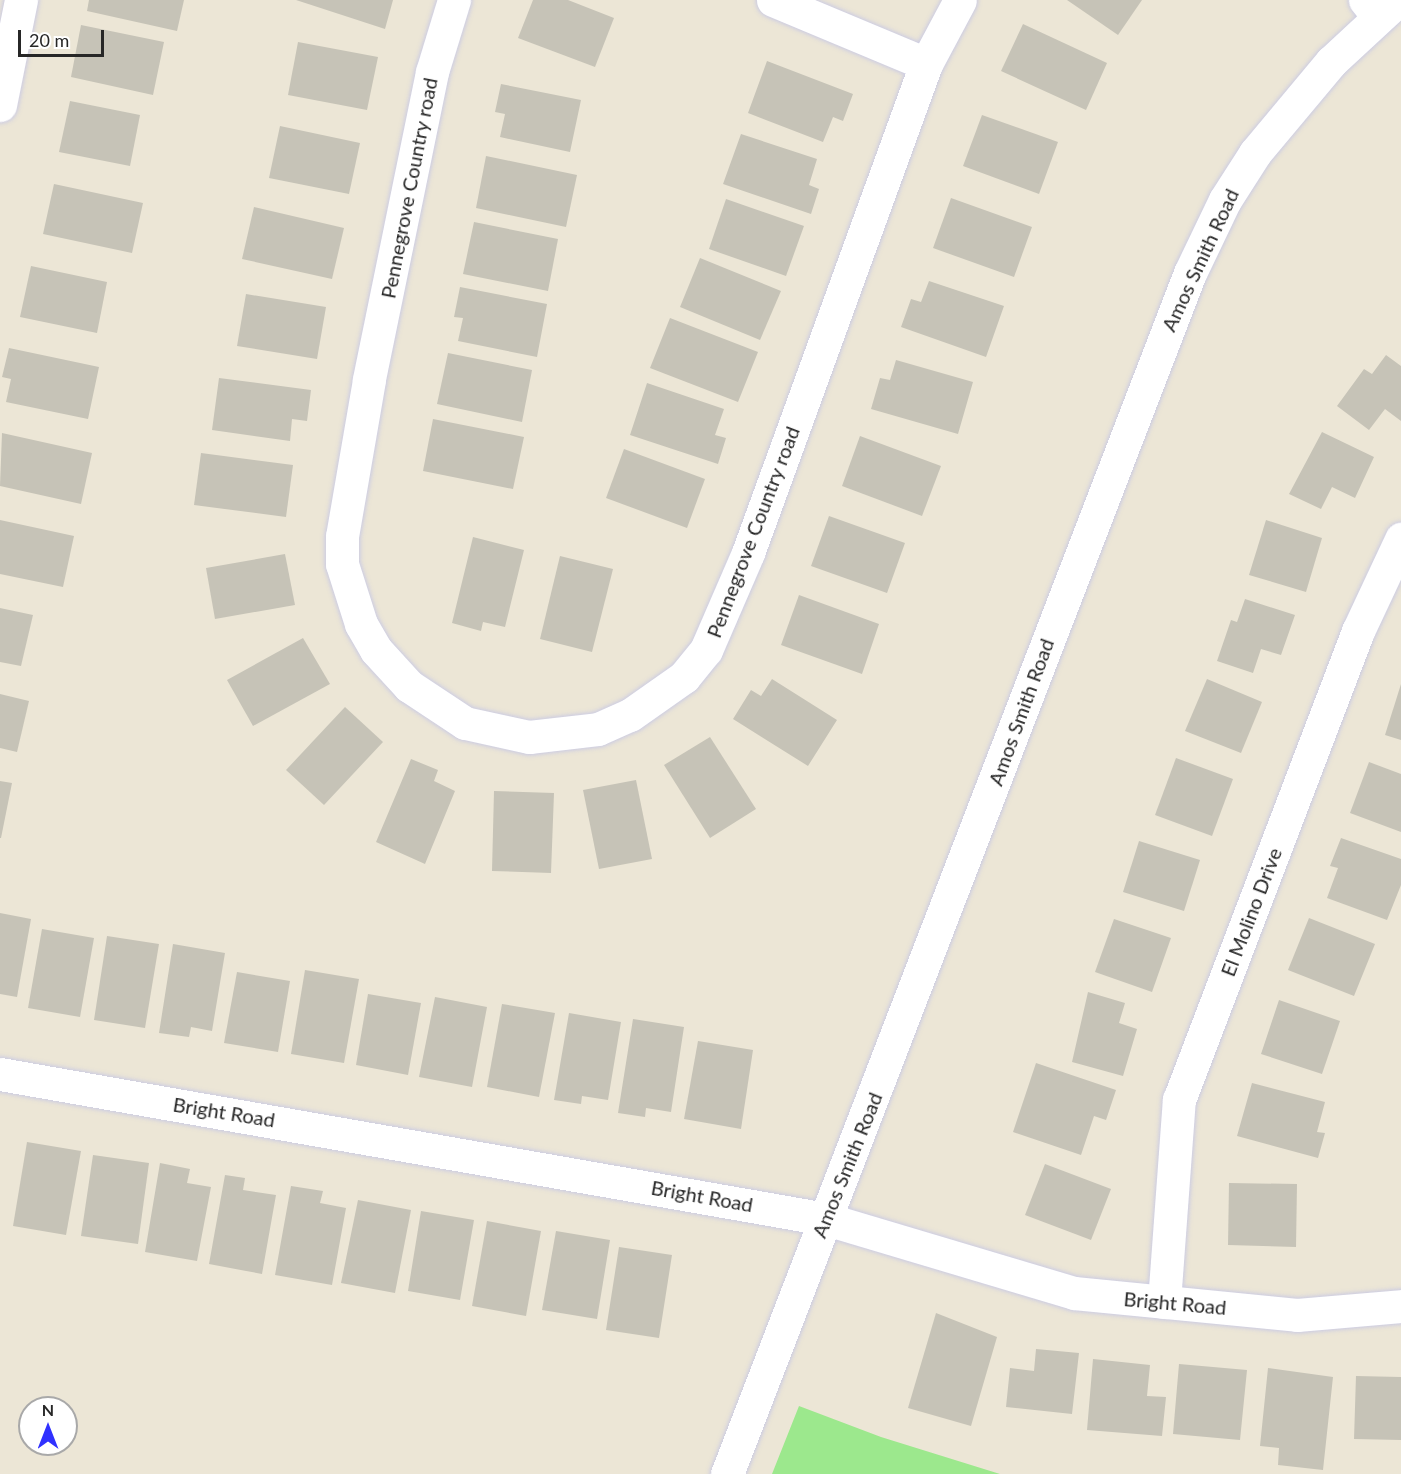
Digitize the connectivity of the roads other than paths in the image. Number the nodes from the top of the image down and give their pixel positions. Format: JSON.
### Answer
{"nodes":[{"id":1,"x":21,"y":0,"type":"edge"},
{"id":2,"x":454,"y":0,"type":"edge"},
{"id":3,"x":773,"y":0,"type":"edge"},
{"id":4,"x":960,"y":0,"type":"edge"},
{"id":5,"x":1380,"y":5,"type":"edge"},
{"id":6,"x":926,"y":64,"type":"junction"},
{"id":7,"x":0,"y":105,"type":"edge"},
{"id":8,"x":1401,"y":538,"type":"edge"},
{"id":9,"x":0,"y":1074,"type":"edge"},
{"id":10,"x":826,"y":1219,"type":"junction"},
{"id":11,"x":1164,"y":1302,"type":"junction"},
{"id":12,"x":1401,"y":1306,"type":"edge"},
{"id":13,"x":727,"y":1474,"type":"edge"}],
"edges":[{"from":1,"to":7,"type":"street"},
{"from":2,"to":6,"type":"street","name":"Pennegrove Country road"},
{"from":3,"to":6,"type":"street"},
{"from":4,"to":6,"type":"street","name":"Pennegrove Country road"},
{"from":5,"to":10,"type":"street","name":"Amos Smith Road"},
{"from":8,"to":11,"type":"street","name":"El Molino Drive"},
{"from":9,"to":10,"type":"street","name":"Bright Road"},
{"from":10,"to":11,"type":"street","name":"Bright Road"},
{"from":10,"to":13,"type":"street","name":"Amos Smith Road"},
{"from":11,"to":12,"type":"street","name":"Bright Road"}]}
